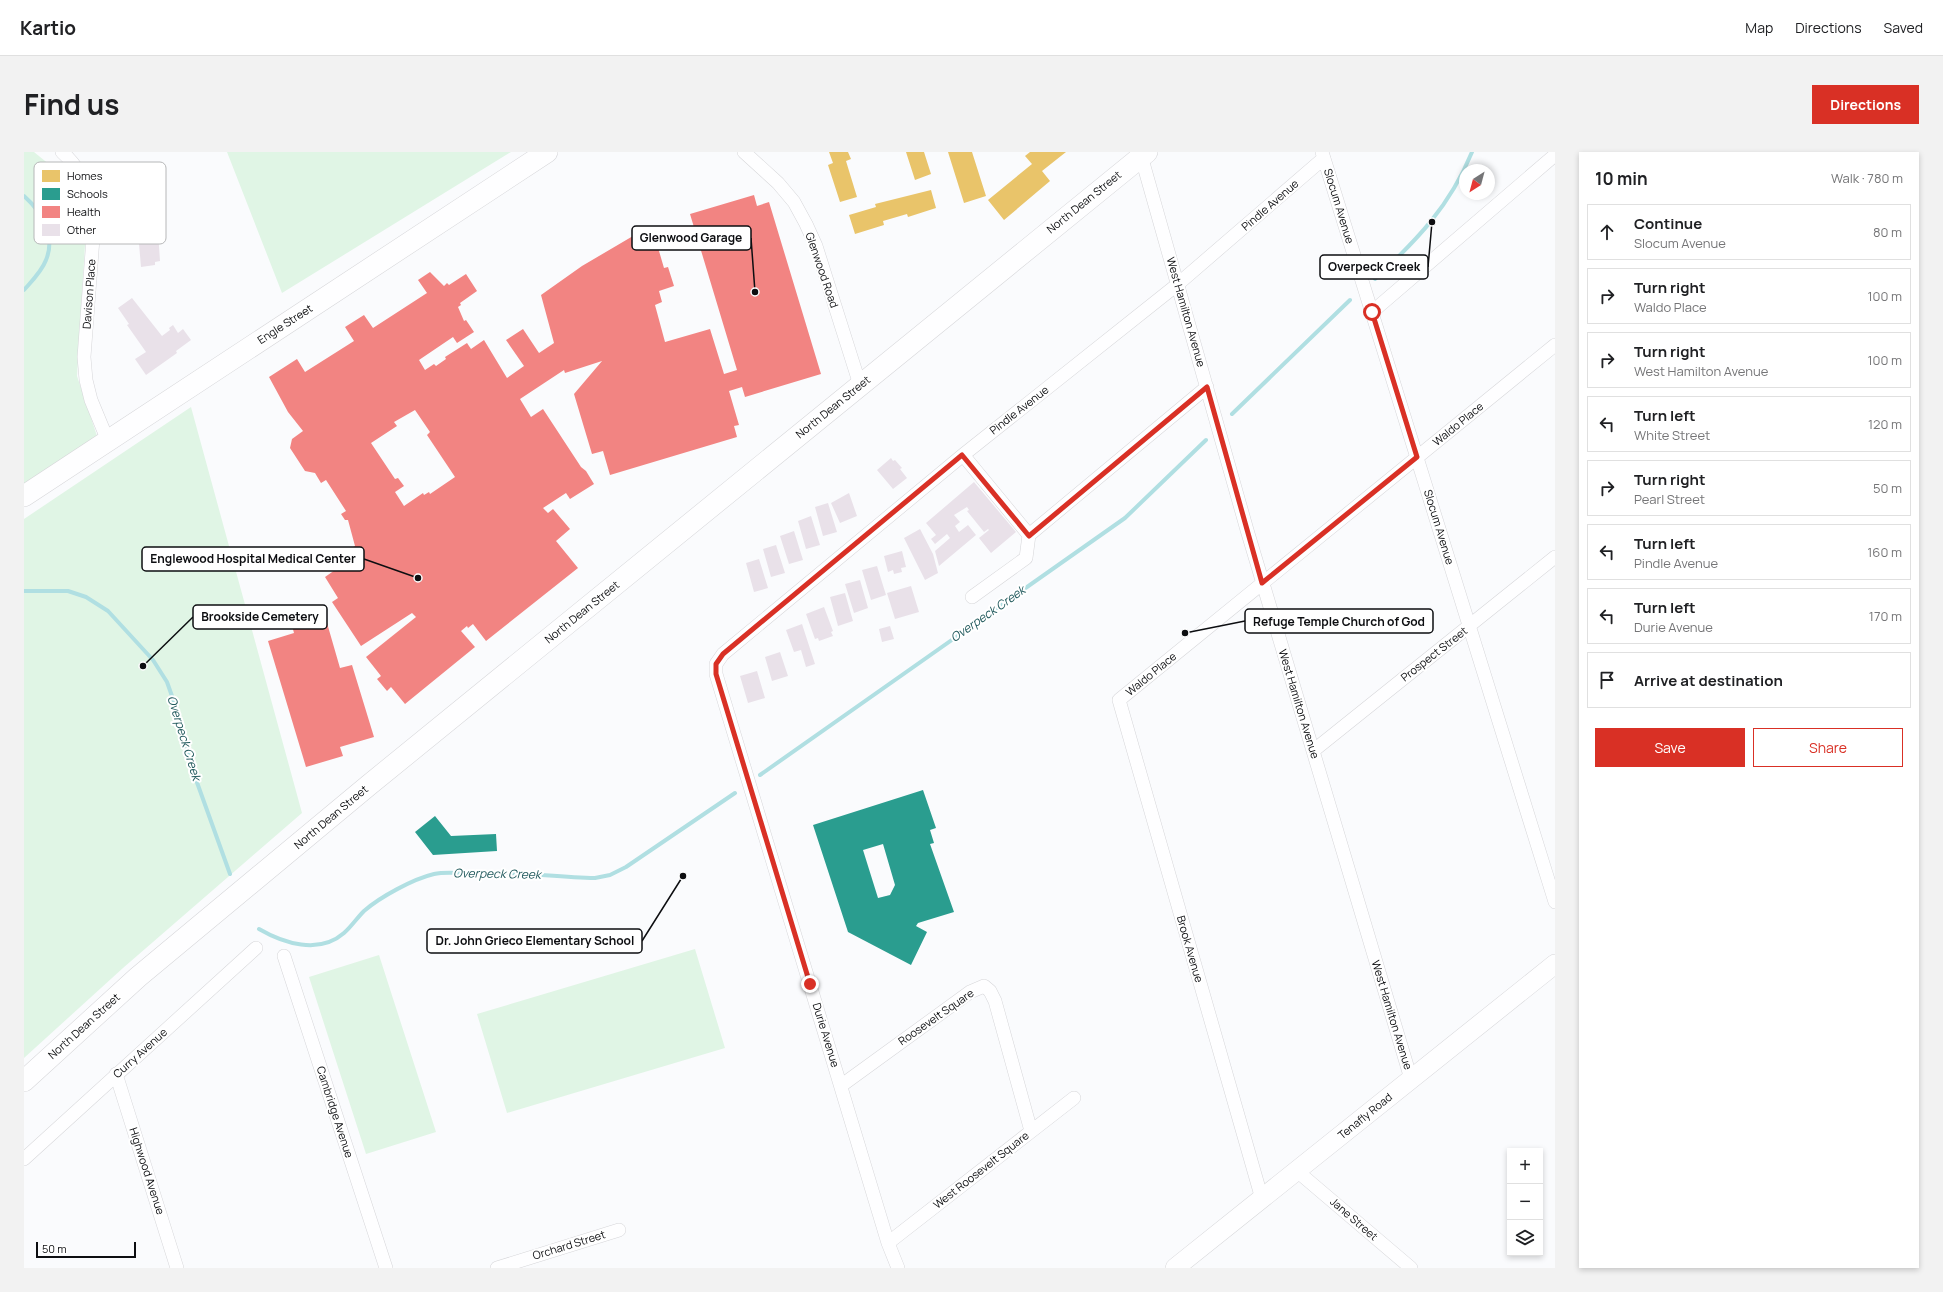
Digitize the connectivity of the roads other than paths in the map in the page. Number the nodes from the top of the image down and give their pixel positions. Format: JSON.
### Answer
{"nodes":[{"id":1,"x":62,"y":152,"type":"edge"},
{"id":2,"x":547,"y":152,"type":"edge"},
{"id":3,"x":744,"y":152,"type":"edge"},
{"id":4,"x":1143,"y":154,"type":"edge"},
{"id":5,"x":1323,"y":155,"type":"edge"},
{"id":6,"x":1555,"y":155,"type":"edge"},
{"id":7,"x":70,"y":162,"type":"edge"},
{"id":8,"x":93,"y":244,"type":"edge"},
{"id":9,"x":1178,"y":284,"type":"junction"},
{"id":10,"x":1372,"y":312,"type":"junction"},
{"id":11,"x":1555,"y":345,"type":"edge"},
{"id":12,"x":860,"y":385,"type":"junction"},
{"id":13,"x":1207,"y":387,"type":"junction"},
{"id":14,"x":108,"y":441,"type":"junction"},
{"id":15,"x":962,"y":455,"type":"junction"},
{"id":16,"x":1417,"y":457,"type":"junction"},
{"id":17,"x":24,"y":496,"type":"edge"},
{"id":18,"x":1029,"y":536,"type":"junction"},
{"id":19,"x":1555,"y":557,"type":"edge"},
{"id":20,"x":1262,"y":583,"type":"junction"},
{"id":21,"x":972,"y":597,"type":"dead end"},
{"id":22,"x":1470,"y":626,"type":"junction"},
{"id":23,"x":716,"y":664,"type":"joint"},
{"id":24,"x":1119,"y":700,"type":"joint"},
{"id":25,"x":1313,"y":751,"type":"junction"},
{"id":26,"x":1555,"y":902,"type":"edge"},
{"id":27,"x":256,"y":948,"type":"dead end"},
{"id":28,"x":284,"y":956,"type":"dead end"},
{"id":29,"x":1555,"y":964,"type":"edge"},
{"id":30,"x":116,"y":1074,"type":"junction"},
{"id":31,"x":1411,"y":1079,"type":"junction"},
{"id":32,"x":24,"y":1081,"type":"edge"},
{"id":33,"x":842,"y":1085,"type":"junction"},
{"id":34,"x":1074,"y":1098,"type":"dead end"},
{"id":35,"x":1031,"y":1131,"type":"junction"},
{"id":36,"x":24,"y":1159,"type":"edge"},
{"id":37,"x":1297,"y":1171,"type":"junction"},
{"id":38,"x":1262,"y":1199,"type":"junction"},
{"id":39,"x":619,"y":1230,"type":"dead end"},
{"id":40,"x":888,"y":1243,"type":"junction"},
{"id":41,"x":178,"y":1268,"type":"edge"},
{"id":42,"x":386,"y":1268,"type":"edge"},
{"id":43,"x":497,"y":1268,"type":"edge"},
{"id":44,"x":898,"y":1268,"type":"edge"},
{"id":45,"x":1175,"y":1268,"type":"edge"},
{"id":46,"x":1411,"y":1268,"type":"edge"}],
"edges":[{"from":1,"to":7,"type":"street","name":"Davison Place"},
{"from":2,"to":14,"type":"main road","name":"Engle Street"},
{"from":3,"to":12,"type":"street","name":"Glenwood Road"},
{"from":4,"to":9,"type":"street","name":"West Hamilton Avenue"},
{"from":4,"to":12,"type":"main road","name":"North Dean Street"},
{"from":5,"to":9,"type":"street","name":"Pindle Avenue"},
{"from":5,"to":10,"type":"street","name":"Slocum Avenue"},
{"from":6,"to":10,"type":"street"},
{"from":8,"to":14,"type":"street","name":"Davison Place"},
{"from":9,"to":13,"type":"street","name":"West Hamilton Avenue"},
{"from":9,"to":15,"type":"street","name":"Pindle Avenue"},
{"from":10,"to":16,"type":"street","name":"Slocum Avenue"},
{"from":11,"to":16,"type":"street","name":"Waldo Place"},
{"from":12,"to":32,"type":"main road","name":"North Dean Street"},
{"from":13,"to":18,"type":"street"},
{"from":13,"to":20,"type":"street","name":"West Hamilton Avenue"},
{"from":14,"to":17,"type":"main road","name":"Engle Street"},
{"from":15,"to":18,"type":"street"},
{"from":15,"to":23,"type":"street","name":"Pindle Avenue"},
{"from":16,"to":20,"type":"street","name":"Waldo Place"},
{"from":16,"to":22,"type":"street","name":"Slocum Avenue"},
{"from":18,"to":21,"type":"street"},
{"from":19,"to":22,"type":"street","name":"Prospect Street"},
{"from":20,"to":24,"type":"street","name":"Waldo Place"},
{"from":20,"to":25,"type":"street","name":"West Hamilton Avenue"},
{"from":22,"to":25,"type":"street","name":"Prospect Street"},
{"from":22,"to":26,"type":"street","name":"Slocum Avenue"},
{"from":23,"to":33,"type":"street","name":"Durie Avenue"},
{"from":24,"to":38,"type":"street","name":"Brook Avenue"},
{"from":25,"to":31,"type":"street","name":"West Hamilton Avenue"},
{"from":27,"to":30,"type":"street","name":"Curry Avenue"},
{"from":28,"to":42,"type":"street","name":"Cambridge Avenue"},
{"from":29,"to":31,"type":"street","name":"Tenafly Road"},
{"from":30,"to":36,"type":"street","name":"Curry Avenue"},
{"from":30,"to":41,"type":"street","name":"Highwood Avenue"},
{"from":31,"to":37,"type":"street","name":"Tenafly Road"},
{"from":33,"to":35,"type":"street","name":"Roosevelt Square"},
{"from":33,"to":40,"type":"street","name":"Durie Avenue"},
{"from":34,"to":35,"type":"street","name":"West Roosevelt Square"},
{"from":35,"to":40,"type":"street","name":"West Roosevelt Square"},
{"from":37,"to":38,"type":"street","name":"Tenafly Road"},
{"from":37,"to":46,"type":"street","name":"Jane Street"},
{"from":38,"to":45,"type":"street","name":"Tenafly Road"},
{"from":39,"to":43,"type":"street","name":"Orchard Street"},
{"from":40,"to":44,"type":"street","name":"Durie Avenue"}]}
